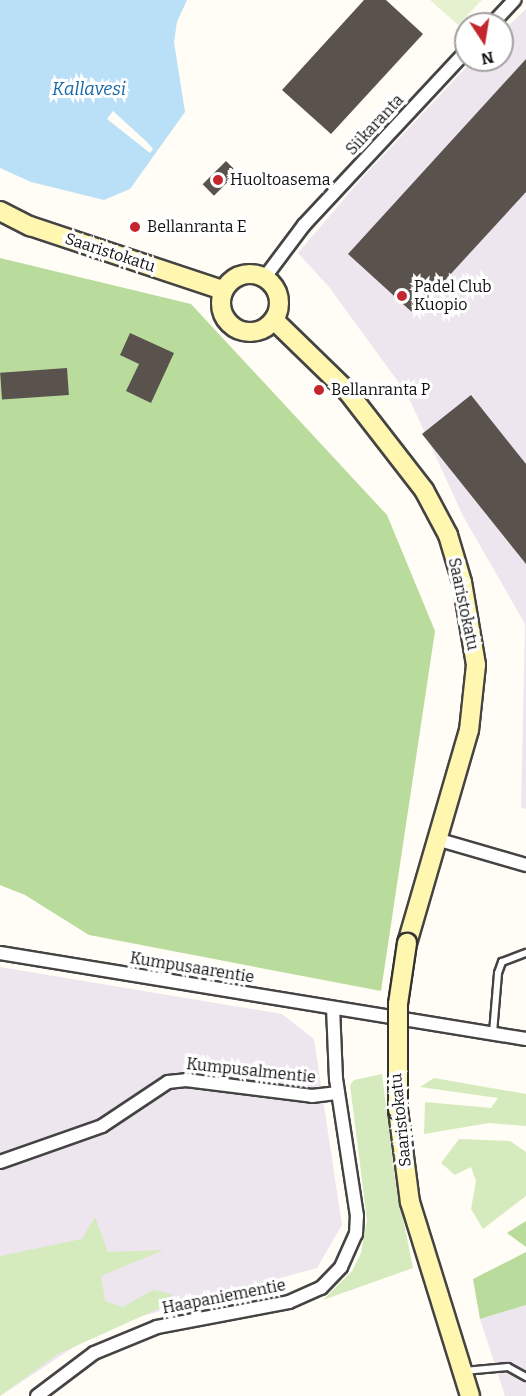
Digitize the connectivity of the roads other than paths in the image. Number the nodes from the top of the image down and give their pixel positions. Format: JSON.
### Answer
{"nodes":[{"id":1,"x":514,"y":0,"type":"edge"},
{"id":2,"x":503,"y":12,"type":"edge"},
{"id":3,"x":454,"y":64,"type":"edge"},
{"id":4,"x":0,"y":211,"type":"edge"},
{"id":5,"x":264,"y":277,"type":"junction"},
{"id":6,"x":222,"y":290,"type":"junction"},
{"id":7,"x":274,"y":320,"type":"junction"},
{"id":8,"x":436,"y":839,"type":"junction"},
{"id":9,"x":526,"y":866,"type":"edge"},
{"id":10,"x":0,"y":953,"type":"edge"},
{"id":11,"x":526,"y":953,"type":"edge"},
{"id":12,"x":333,"y":1008,"type":"junction"},
{"id":13,"x":493,"y":1033,"type":"junction"},
{"id":14,"x":526,"y":1039,"type":"edge"},
{"id":15,"x":338,"y":1093,"type":"junction"},
{"id":16,"x":0,"y":1162,"type":"edge"},
{"id":17,"x":462,"y":1371,"type":"junction"},
{"id":18,"x":526,"y":1377,"type":"edge"},
{"id":19,"x":37,"y":1396,"type":"edge"},
{"id":20,"x":470,"y":1396,"type":"edge"}],
"edges":[{"from":1,"to":2,"type":"street"},
{"from":3,"to":5,"type":"street","name":"Siikaranta"},
{"from":4,"to":6,"type":"main road","name":"Saaristokatu"},
{"from":5,"to":6,"type":"main road"},
{"from":5,"to":7,"type":"main road"},
{"from":6,"to":7,"type":"main road"},
{"from":7,"to":8,"type":"main road","name":"Saaristokatu"},
{"from":8,"to":9,"type":"street"},
{"from":8,"to":17,"type":"main road","name":"Saaristokatu","bridge":true},
{"from":10,"to":12,"type":"street","name":"Kumpusaarentie"},
{"from":11,"to":13,"type":"lane"},
{"from":12,"to":13,"type":"street","name":"Kumpusaarentie"},
{"from":12,"to":15,"type":"street","name":"Haapaniementie"},
{"from":13,"to":14,"type":"street"},
{"from":15,"to":16,"type":"street","name":"Kumpusalmentie"},
{"from":15,"to":19,"type":"street","name":"Haapaniementie"},
{"from":17,"to":18,"type":"lane"},
{"from":17,"to":20,"type":"main road","name":"Saaristokatu"}]}
